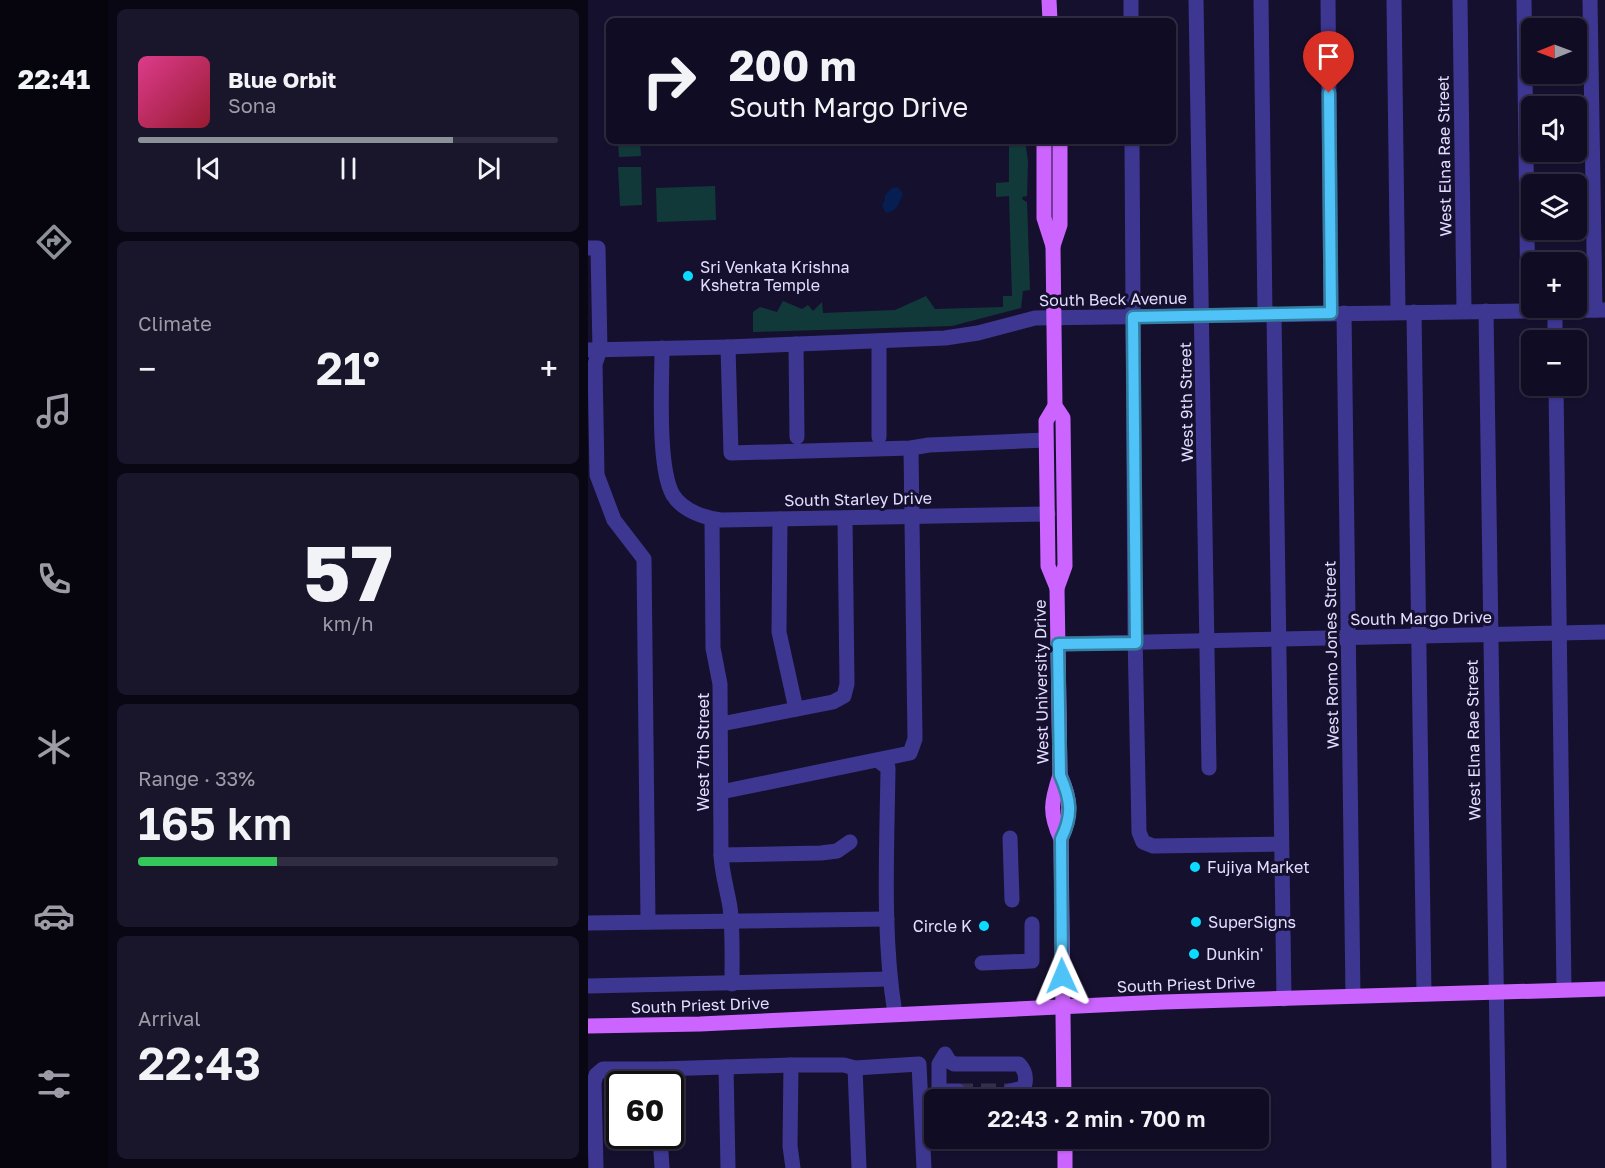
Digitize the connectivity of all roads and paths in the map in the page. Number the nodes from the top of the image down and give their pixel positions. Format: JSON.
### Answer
{"nodes":[{"id":1,"x":1049,"y":0,"type":"edge"},
{"id":2,"x":1131,"y":0,"type":"edge"},
{"id":3,"x":1196,"y":0,"type":"edge"},
{"id":4,"x":1261,"y":0,"type":"edge"},
{"id":5,"x":1328,"y":0,"type":"edge"},
{"id":6,"x":1394,"y":0,"type":"edge"},
{"id":7,"x":1460,"y":0,"type":"edge"},
{"id":8,"x":1524,"y":0,"type":"edge"},
{"id":9,"x":1590,"y":0,"type":"edge"},
{"id":10,"x":1050,"y":18,"type":"edge"},
{"id":11,"x":1131,"y":18,"type":"edge"},
{"id":12,"x":1044,"y":144,"type":"edge"},
{"id":13,"x":1060,"y":144,"type":"edge"},
{"id":14,"x":1132,"y":144,"type":"edge"},
{"id":15,"x":1053,"y":246,"type":"junction"},
{"id":16,"x":588,"y":248,"type":"edge"},
{"id":17,"x":1527,"y":252,"type":"edge"},
{"id":18,"x":1521,"y":310,"type":"edge"},
{"id":19,"x":1600,"y":310,"type":"edge"},
{"id":20,"x":1464,"y":311,"type":"junction"},
{"id":21,"x":1486,"y":311,"type":"junction"},
{"id":22,"x":1398,"y":312,"type":"junction"},
{"id":23,"x":1414,"y":312,"type":"junction"},
{"id":24,"x":1338,"y":313,"type":"junction"},
{"id":25,"x":1270,"y":314,"type":"junction"},
{"id":26,"x":1201,"y":315,"type":"junction"},
{"id":27,"x":1133,"y":317,"type":"junction"},
{"id":28,"x":1054,"y":318,"type":"junction"},
{"id":29,"x":879,"y":341,"type":"junction"},
{"id":30,"x":796,"y":344,"type":"junction"},
{"id":31,"x":728,"y":347,"type":"junction"},
{"id":32,"x":662,"y":348,"type":"junction"},
{"id":33,"x":594,"y":350,"type":"edge"},
{"id":34,"x":1556,"y":396,"type":"edge"},
{"id":35,"x":1055,"y":406,"type":"junction"},
{"id":36,"x":798,"y":437,"type":"dead end"},
{"id":37,"x":879,"y":437,"type":"dead end"},
{"id":38,"x":1046,"y":440,"type":"junction"},
{"id":39,"x":910,"y":448,"type":"junction"},
{"id":40,"x":1048,"y":514,"type":"junction"},
{"id":41,"x":912,"y":516,"type":"junction"},
{"id":42,"x":712,"y":519,"type":"junction"},
{"id":43,"x":780,"y":519,"type":"junction"},
{"id":44,"x":845,"y":519,"type":"junction"},
{"id":45,"x":1057,"y":588,"type":"junction"},
{"id":46,"x":1605,"y":632,"type":"edge"},
{"id":47,"x":1560,"y":634,"type":"junction"},
{"id":48,"x":1490,"y":635,"type":"junction"},
{"id":49,"x":1419,"y":636,"type":"junction"},
{"id":50,"x":1348,"y":638,"type":"junction"},
{"id":51,"x":1278,"y":639,"type":"junction"},
{"id":52,"x":1207,"y":641,"type":"junction"},
{"id":53,"x":1136,"y":643,"type":"junction"},
{"id":54,"x":1058,"y":644,"type":"junction"},
{"id":55,"x":796,"y":709,"type":"junction"},
{"id":56,"x":721,"y":724,"type":"junction"},
{"id":57,"x":879,"y":761,"type":"junction"},
{"id":58,"x":1209,"y":768,"type":"dead end"},
{"id":59,"x":721,"y":792,"type":"junction"},
{"id":60,"x":1010,"y":838,"type":"dead end"},
{"id":61,"x":850,"y":842,"type":"dead end"},
{"id":62,"x":1280,"y":844,"type":"junction"},
{"id":63,"x":721,"y":855,"type":"junction"},
{"id":64,"x":1012,"y":900,"type":"dead end"},
{"id":65,"x":887,"y":919,"type":"junction"},
{"id":66,"x":731,"y":920,"type":"junction"},
{"id":67,"x":648,"y":922,"type":"junction"},
{"id":68,"x":588,"y":923,"type":"edge"},
{"id":69,"x":1032,"y":924,"type":"dead end"},
{"id":70,"x":982,"y":963,"type":"dead end"},
{"id":71,"x":890,"y":979,"type":"junction"},
{"id":72,"x":732,"y":984,"type":"junction"},
{"id":73,"x":588,"y":986,"type":"edge"},
{"id":74,"x":1605,"y":989,"type":"edge"},
{"id":75,"x":1564,"y":990,"type":"junction"},
{"id":76,"x":1495,"y":992,"type":"junction"},
{"id":77,"x":1424,"y":994,"type":"junction"},
{"id":78,"x":1353,"y":996,"type":"junction"},
{"id":79,"x":1284,"y":999,"type":"junction"},
{"id":80,"x":1062,"y":1006,"type":"junction"},
{"id":81,"x":895,"y":1014,"type":"junction"},
{"id":82,"x":588,"y":1026,"type":"edge"},
{"id":83,"x":791,"y":1065,"type":"junction"},
{"id":84,"x":726,"y":1067,"type":"junction"},
{"id":85,"x":855,"y":1068,"type":"junction"},
{"id":86,"x":618,"y":1071,"type":"edge"},
{"id":87,"x":684,"y":1073,"type":"edge"},
{"id":88,"x":940,"y":1089,"type":"edge"},
{"id":89,"x":1019,"y":1089,"type":"edge"},
{"id":90,"x":1064,"y":1089,"type":"edge"},
{"id":91,"x":661,"y":1149,"type":"edge"},
{"id":92,"x":1065,"y":1149,"type":"edge"},
{"id":93,"x":593,"y":1164,"type":"edge"},
{"id":94,"x":662,"y":1168,"type":"edge"},
{"id":95,"x":728,"y":1168,"type":"edge"},
{"id":96,"x":793,"y":1168,"type":"edge"},
{"id":97,"x":859,"y":1168,"type":"edge"},
{"id":98,"x":924,"y":1168,"type":"edge"},
{"id":99,"x":1065,"y":1168,"type":"edge"},
{"id":100,"x":1499,"y":1168,"type":"edge"}],
"edges":[{"from":1,"to":10,"type":"main road"},
{"from":2,"to":11,"type":"street"},
{"from":3,"to":26,"type":"street","name":"West 9th Street"},
{"from":4,"to":25,"type":"street"},
{"from":5,"to":24,"type":"street","name":"West Romo Jones Street"},
{"from":6,"to":22,"type":"street"},
{"from":7,"to":20,"type":"street","name":"West Elna Rae Street"},
{"from":8,"to":17,"type":"street"},
{"from":9,"to":19,"type":"street"},
{"from":12,"to":15,"type":"main road","name":"West University Drive"},
{"from":13,"to":15,"type":"main road","name":"West University Drive"},
{"from":14,"to":27,"type":"street"},
{"from":15,"to":28,"type":"main road","name":"West University Drive"},
{"from":16,"to":33,"type":"street"},
{"from":18,"to":21,"type":"street","name":"South Beck Avenue"},
{"from":20,"to":21,"type":"street","name":"South Beck Avenue"},
{"from":20,"to":23,"type":"street","name":"South Beck Avenue"},
{"from":21,"to":48,"type":"street","name":"West Elna Rae Street"},
{"from":22,"to":23,"type":"street","name":"South Beck Avenue"},
{"from":22,"to":24,"type":"street","name":"South Beck Avenue"},
{"from":23,"to":49,"type":"street"},
{"from":24,"to":25,"type":"street","name":"South Beck Avenue"},
{"from":24,"to":50,"type":"street","name":"West Romo Jones Street"},
{"from":25,"to":26,"type":"street","name":"South Beck Avenue"},
{"from":25,"to":51,"type":"street"},
{"from":26,"to":27,"type":"street","name":"South Beck Avenue"},
{"from":26,"to":52,"type":"street","name":"West 9th Street"},
{"from":27,"to":28,"type":"street","name":"South Beck Avenue"},
{"from":27,"to":53,"type":"street"},
{"from":28,"to":29,"type":"street","name":"South Beck Avenue"},
{"from":28,"to":35,"type":"main road","name":"West University Drive"},
{"from":29,"to":30,"type":"street","name":"South Beck Avenue"},
{"from":29,"to":37,"type":"street"},
{"from":30,"to":31,"type":"street","name":"South Beck Avenue"},
{"from":30,"to":36,"type":"street"},
{"from":31,"to":32,"type":"street","name":"South Beck Avenue"},
{"from":31,"to":39,"type":"street"},
{"from":32,"to":33,"type":"street","name":"South Beck Avenue"},
{"from":32,"to":42,"type":"street","name":"South Starley Drive"},
{"from":33,"to":67,"type":"street"},
{"from":34,"to":47,"type":"street"},
{"from":35,"to":38,"type":"main road","name":"West University Drive"},
{"from":35,"to":45,"type":"main road","name":"West University Drive"},
{"from":38,"to":39,"type":"street"},
{"from":38,"to":40,"type":"main road","name":"West University Drive"},
{"from":39,"to":41,"type":"street"},
{"from":40,"to":41,"type":"street","name":"South Starley Drive"},
{"from":40,"to":45,"type":"main road","name":"West University Drive"},
{"from":41,"to":44,"type":"street","name":"South Starley Drive"},
{"from":41,"to":57,"type":"street"},
{"from":42,"to":43,"type":"street","name":"South Starley Drive"},
{"from":42,"to":56,"type":"street","name":"West 7th Street"},
{"from":43,"to":44,"type":"street","name":"South Starley Drive"},
{"from":43,"to":55,"type":"street"},
{"from":44,"to":55,"type":"street"},
{"from":45,"to":54,"type":"main road","name":"West University Drive"},
{"from":46,"to":47,"type":"street","name":"South Margo Drive"},
{"from":47,"to":48,"type":"street","name":"South Margo Drive"},
{"from":47,"to":75,"type":"street"},
{"from":48,"to":49,"type":"street","name":"South Margo Drive"},
{"from":48,"to":76,"type":"street","name":"West Elna Rae Street"},
{"from":49,"to":50,"type":"street","name":"South Margo Drive"},
{"from":49,"to":77,"type":"street"},
{"from":50,"to":51,"type":"street","name":"South Margo Drive"},
{"from":50,"to":78,"type":"street","name":"West Romo Jones Street"},
{"from":51,"to":52,"type":"street","name":"South Margo Drive"},
{"from":51,"to":62,"type":"street"},
{"from":52,"to":53,"type":"street","name":"South Margo Drive"},
{"from":52,"to":58,"type":"street","name":"West 9th Street"},
{"from":53,"to":54,"type":"street","name":"South Margo Drive"},
{"from":53,"to":62,"type":"street"},
{"from":54,"to":80,"type":"main road","name":"West University Drive"},
{"from":55,"to":56,"type":"street"},
{"from":56,"to":59,"type":"street","name":"West 7th Street"},
{"from":57,"to":59,"type":"street"},
{"from":57,"to":65,"type":"street"},
{"from":59,"to":63,"type":"street","name":"West 7th Street"},
{"from":60,"to":64,"type":"street"},
{"from":61,"to":63,"type":"street"},
{"from":62,"to":79,"type":"street"},
{"from":63,"to":66,"type":"street","name":"West 7th Street"},
{"from":65,"to":66,"type":"street"},
{"from":65,"to":71,"type":"street"},
{"from":66,"to":67,"type":"street"},
{"from":66,"to":72,"type":"street","name":"West 7th Street"},
{"from":67,"to":68,"type":"street"},
{"from":69,"to":70,"type":"street"},
{"from":71,"to":72,"type":"street","name":"South Priest Drive"},
{"from":71,"to":81,"type":"street"},
{"from":72,"to":73,"type":"street","name":"South Priest Drive"},
{"from":74,"to":75,"type":"main road","name":"South Priest Drive"},
{"from":75,"to":76,"type":"main road","name":"South Priest Drive"},
{"from":76,"to":77,"type":"main road","name":"South Priest Drive"},
{"from":76,"to":100,"type":"street","name":"West Elna Rae Street"},
{"from":77,"to":78,"type":"main road","name":"South Priest Drive"},
{"from":78,"to":79,"type":"main road","name":"South Priest Drive"},
{"from":79,"to":80,"type":"main road","name":"South Priest Drive"},
{"from":80,"to":81,"type":"main road","name":"South Priest Drive"},
{"from":80,"to":90,"type":"main road","name":"West University Drive"},
{"from":81,"to":82,"type":"main road","name":"South Priest Drive"},
{"from":83,"to":84,"type":"street"},
{"from":83,"to":85,"type":"street"},
{"from":83,"to":96,"type":"street"},
{"from":84,"to":87,"type":"street"},
{"from":84,"to":95,"type":"street"},
{"from":85,"to":97,"type":"street"},
{"from":85,"to":98,"type":"street"},
{"from":86,"to":93,"type":"street"},
{"from":88,"to":89,"type":"street"},
{"from":91,"to":94,"type":"street"},
{"from":92,"to":99,"type":"main road"}]}
